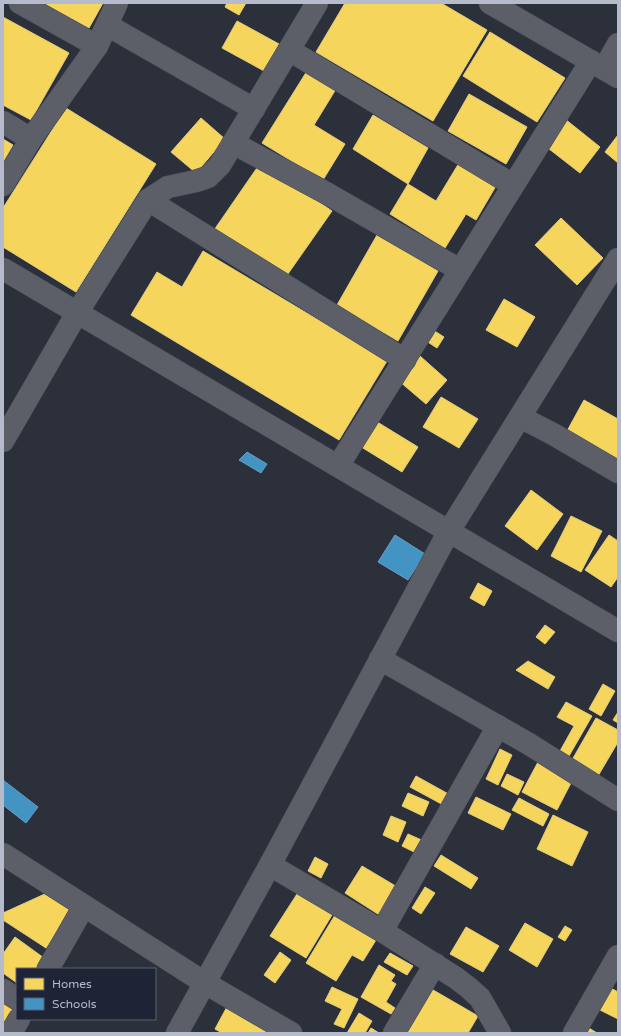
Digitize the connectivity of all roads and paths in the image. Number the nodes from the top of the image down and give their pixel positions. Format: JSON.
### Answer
{"nodes":[{"id":1,"x":20,"y":3,"type":"edge"},
{"id":2,"x":117,"y":3,"type":"edge"},
{"id":3,"x":317,"y":3,"type":"edge"},
{"id":4,"x":490,"y":3,"type":"edge"},
{"id":5,"x":107,"y":25,"type":"junction"},
{"id":6,"x":618,"y":44,"type":"edge"},
{"id":7,"x":97,"y":46,"type":"junction"},
{"id":8,"x":289,"y":50,"type":"junction"},
{"id":9,"x":604,"y":69,"type":"edge"},
{"id":10,"x":254,"y":109,"type":"junction"},
{"id":11,"x":3,"y":122,"type":"edge"},
{"id":12,"x":31,"y":139,"type":"junction"},
{"id":13,"x":233,"y":143,"type":"junction"},
{"id":14,"x":3,"y":185,"type":"edge"},
{"id":15,"x":513,"y":185,"type":"junction"},
{"id":16,"x":148,"y":200,"type":"junction"},
{"id":17,"x":618,"y":259,"type":"edge"},
{"id":18,"x":3,"y":269,"type":"edge"},
{"id":19,"x":460,"y":270,"type":"junction"},
{"id":20,"x":77,"y":312,"type":"junction"},
{"id":21,"x":404,"y":360,"type":"junction"},
{"id":22,"x":520,"y":417,"type":"junction"},
{"id":23,"x":3,"y":441,"type":"edge"},
{"id":24,"x":338,"y":466,"type":"junction"},
{"id":25,"x":618,"y":472,"type":"edge"},
{"id":26,"x":449,"y":532,"type":"junction"},
{"id":27,"x":618,"y":631,"type":"edge"},
{"id":28,"x":380,"y":659,"type":"junction"},
{"id":29,"x":498,"y":726,"type":"junction"},
{"id":30,"x":618,"y":800,"type":"edge"},
{"id":31,"x":3,"y":854,"type":"edge"},
{"id":32,"x":270,"y":865,"type":"junction"},
{"id":33,"x":84,"y":906,"type":"junction"},
{"id":34,"x":382,"y":931,"type":"junction"},
{"id":35,"x":618,"y":956,"type":"edge"},
{"id":36,"x":435,"y":964,"type":"junction"},
{"id":37,"x":49,"y":968,"type":"edge"},
{"id":38,"x":205,"y":983,"type":"junction"},
{"id":39,"x":3,"y":990,"type":"edge"},
{"id":40,"x":16,"y":998,"type":"edge"},
{"id":41,"x":18,"y":1020,"type":"edge"},
{"id":42,"x":11,"y":1033,"type":"edge"},
{"id":43,"x":177,"y":1033,"type":"edge"},
{"id":44,"x":291,"y":1033,"type":"edge"},
{"id":45,"x":394,"y":1033,"type":"edge"},
{"id":46,"x":500,"y":1033,"type":"edge"},
{"id":47,"x":574,"y":1033,"type":"edge"}],
"edges":[{"from":1,"to":7,"type":"street"},
{"from":2,"to":5,"type":"street"},
{"from":3,"to":8,"type":"street"},
{"from":4,"to":9,"type":"street"},
{"from":5,"to":7,"type":"street"},
{"from":5,"to":10,"type":"street"},
{"from":6,"to":9,"type":"street"},
{"from":7,"to":12,"type":"street"},
{"from":8,"to":10,"type":"street"},
{"from":8,"to":15,"type":"street"},
{"from":9,"to":15,"type":"street"},
{"from":10,"to":13,"type":"street"},
{"from":11,"to":12,"type":"street"},
{"from":12,"to":14,"type":"street"},
{"from":13,"to":16,"type":"street"},
{"from":13,"to":19,"type":"street"},
{"from":15,"to":19,"type":"street"},
{"from":16,"to":20,"type":"street"},
{"from":16,"to":21,"type":"street"},
{"from":17,"to":22,"type":"street"},
{"from":18,"to":20,"type":"street"},
{"from":19,"to":21,"type":"street"},
{"from":20,"to":23,"type":"street"},
{"from":20,"to":24,"type":"street"},
{"from":21,"to":24,"type":"street"},
{"from":22,"to":25,"type":"street"},
{"from":22,"to":26,"type":"street"},
{"from":24,"to":26,"type":"street"},
{"from":26,"to":27,"type":"street"},
{"from":26,"to":28,"type":"street"},
{"from":28,"to":29,"type":"street"},
{"from":28,"to":32,"type":"street"},
{"from":29,"to":30,"type":"street"},
{"from":29,"to":34,"type":"street"},
{"from":31,"to":33,"type":"street"},
{"from":32,"to":34,"type":"street"},
{"from":32,"to":38,"type":"street"},
{"from":33,"to":37,"type":"street"},
{"from":33,"to":38,"type":"street"},
{"from":34,"to":36,"type":"street"},
{"from":35,"to":47,"type":"street"},
{"from":36,"to":45,"type":"street"},
{"from":36,"to":46,"type":"street"},
{"from":38,"to":43,"type":"street"},
{"from":38,"to":44,"type":"street"},
{"from":39,"to":40,"type":"street"},
{"from":41,"to":42,"type":"street"}]}
